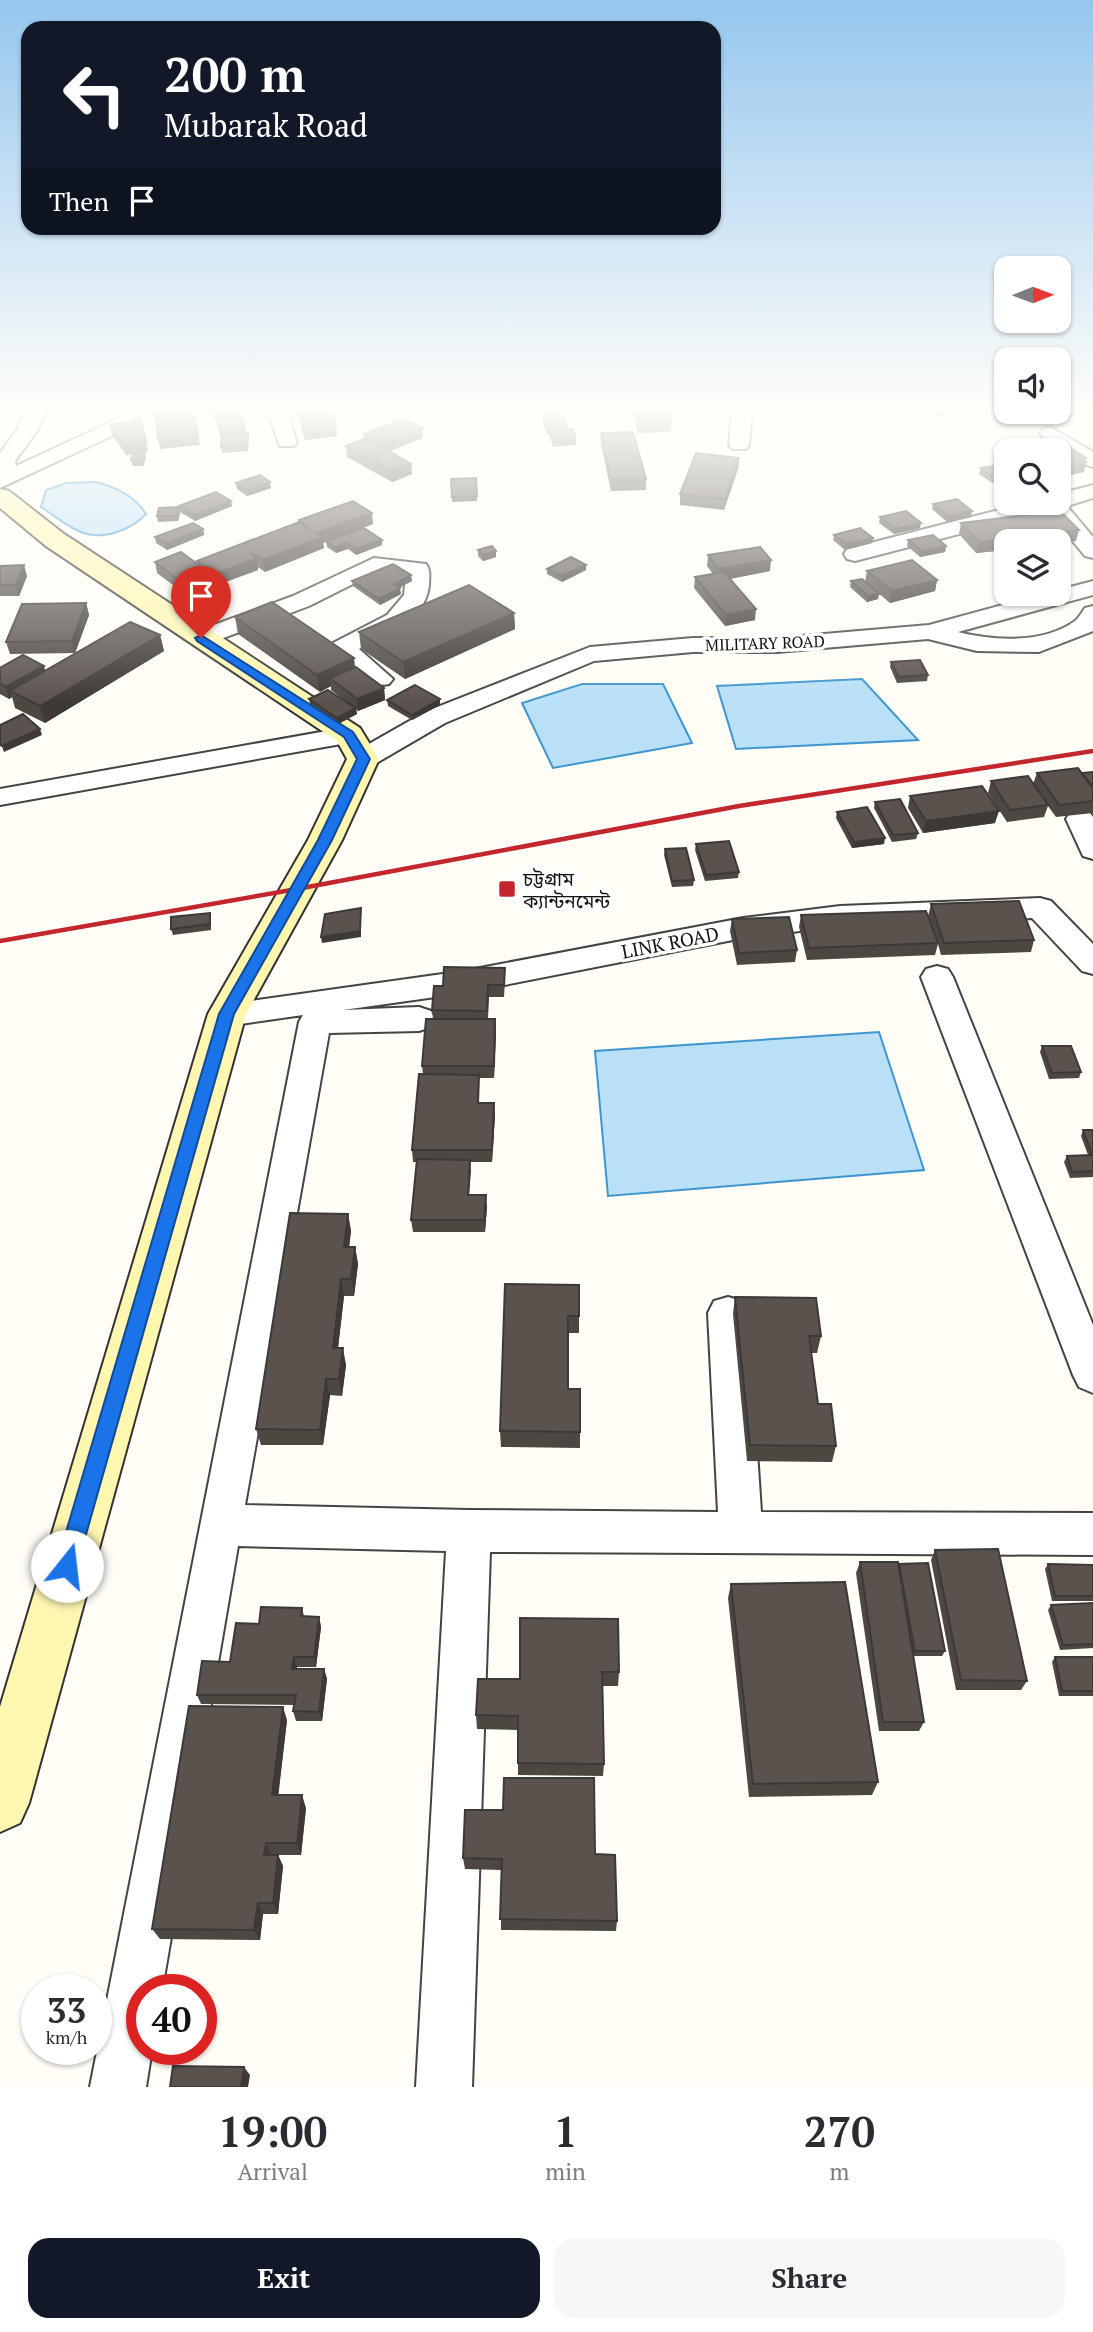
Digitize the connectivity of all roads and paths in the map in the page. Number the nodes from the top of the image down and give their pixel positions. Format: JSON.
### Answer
{"nodes":[{"id":1,"x":25,"y":508,"type":"edge"},
{"id":2,"x":1006,"y":515,"type":"edge"},
{"id":3,"x":1066,"y":515,"type":"edge"},
{"id":4,"x":1093,"y":551,"type":"edge"},
{"id":5,"x":855,"y":554,"type":"dead end"},
{"id":6,"x":1093,"y":588,"type":"edge"},
{"id":7,"x":1093,"y":613,"type":"edge"},
{"id":8,"x":928,"y":632,"type":"junction"},
{"id":9,"x":201,"y":638,"type":"junction"},
{"id":10,"x":380,"y":679,"type":"dead end"},
{"id":11,"x":356,"y":747,"type":"junction"},
{"id":12,"x":0,"y":797,"type":"edge"},
{"id":13,"x":1080,"y":819,"type":"edge"},
{"id":14,"x":1093,"y":850,"type":"edge"},
{"id":15,"x":1093,"y":963,"type":"edge"},
{"id":16,"x":937,"y":977,"type":"dead end"},
{"id":17,"x":227,"y":1014,"type":"junction"},
{"id":18,"x":419,"y":1019,"type":"dead end"},
{"id":19,"x":728,"y":1313,"type":"dead end"},
{"id":20,"x":1093,"y":1375,"type":"edge"},
{"id":21,"x":220,"y":1525,"type":"junction"},
{"id":22,"x":469,"y":1531,"type":"junction"},
{"id":23,"x":741,"y":1531,"type":"junction"},
{"id":24,"x":1093,"y":1534,"type":"edge"},
{"id":25,"x":0,"y":1803,"type":"edge"},
{"id":26,"x":118,"y":2087,"type":"edge"},
{"id":27,"x":444,"y":2087,"type":"edge"}],
"edges":[{"from":1,"to":9,"type":"street"},
{"from":2,"to":5,"type":"street"},
{"from":3,"to":4,"type":"street"},
{"from":6,"to":8,"type":"street"},
{"from":7,"to":8,"type":"street","name":"MILITARY ROAD"},
{"from":8,"to":11,"type":"street","name":"MILITARY ROAD"},
{"from":9,"to":10,"type":"street"},
{"from":9,"to":11,"type":"street"},
{"from":11,"to":12,"type":"street","name":"MILITARY ROAD"},
{"from":11,"to":17,"type":"street"},
{"from":13,"to":14,"type":"street"},
{"from":15,"to":17,"type":"street","name":"LINK ROAD"},
{"from":16,"to":20,"type":"street"},
{"from":17,"to":25,"type":"street"},
{"from":18,"to":21,"type":"street"},
{"from":19,"to":23,"type":"street"},
{"from":21,"to":22,"type":"street"},
{"from":21,"to":26,"type":"street"},
{"from":22,"to":23,"type":"street"},
{"from":22,"to":27,"type":"street"},
{"from":23,"to":24,"type":"street"}]}
